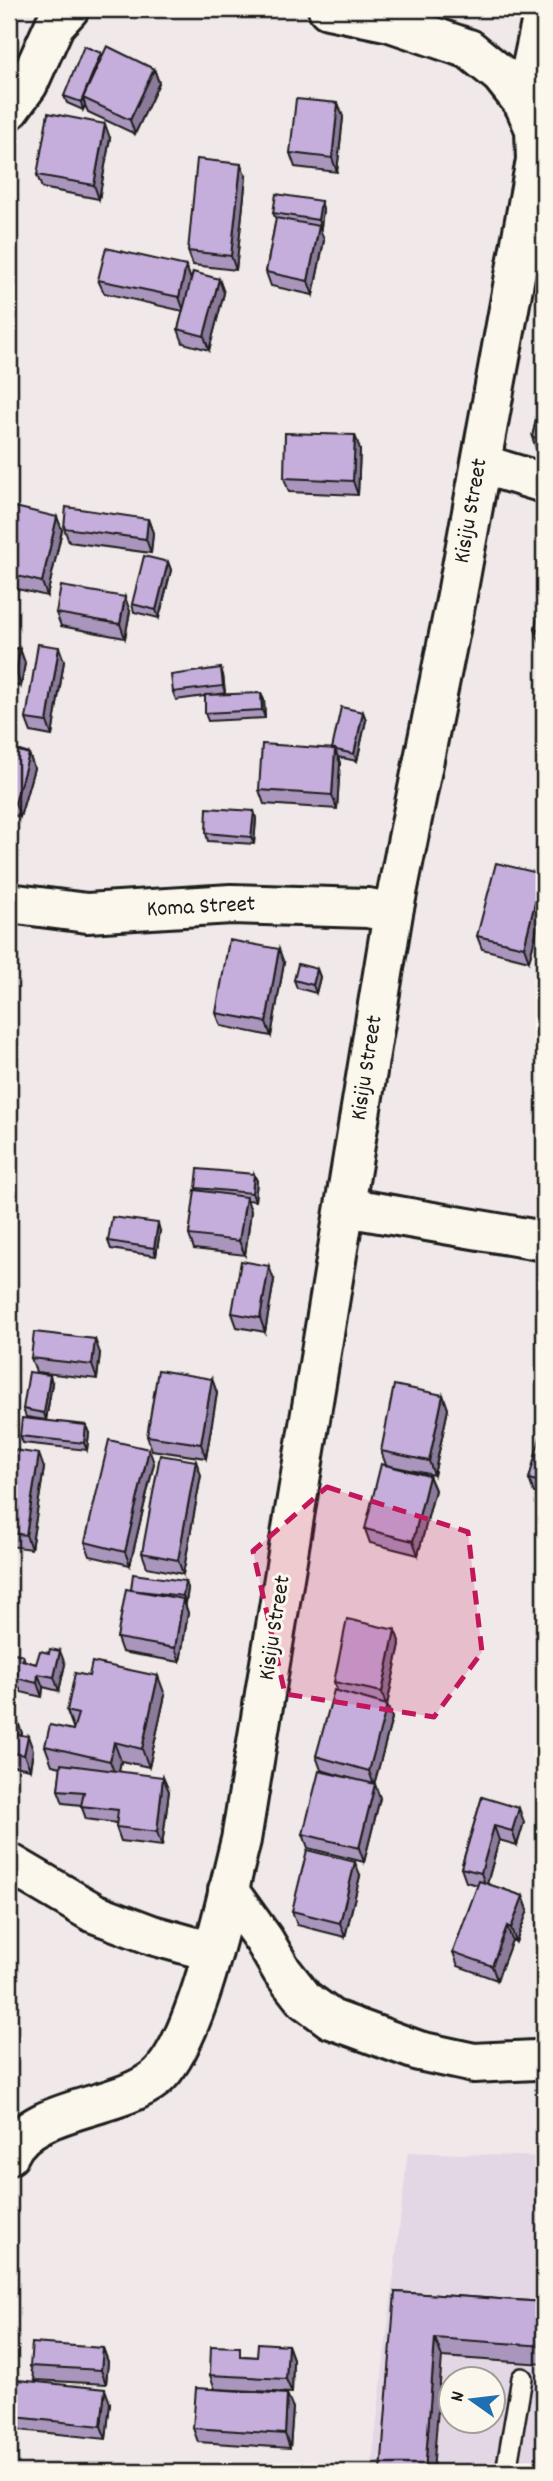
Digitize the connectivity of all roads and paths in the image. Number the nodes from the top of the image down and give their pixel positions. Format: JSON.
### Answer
{"nodes":[{"id":1,"x":69,"y":9,"type":"edge"},
{"id":2,"x":328,"y":9,"type":"edge"},
{"id":3,"x":544,"y":9,"type":"edge"},
{"id":4,"x":524,"y":104,"type":"junction"},
{"id":5,"x":9,"y":110,"type":"edge"},
{"id":6,"x":481,"y":464,"type":"junction"},
{"id":7,"x":544,"y":483,"type":"edge"},
{"id":8,"x":9,"y":903,"type":"edge"},
{"id":9,"x":393,"y":913,"type":"junction"},
{"id":10,"x":345,"y":1207,"type":"junction"},
{"id":11,"x":544,"y":1241,"type":"edge"},
{"id":12,"x":9,"y":1863,"type":"edge"},
{"id":13,"x":228,"y":1890,"type":"junction"},
{"id":14,"x":213,"y":1952,"type":"junction"},
{"id":15,"x":544,"y":2058,"type":"edge"},
{"id":16,"x":10,"y":2147,"type":"edge"},
{"id":17,"x":522,"y":2378,"type":"dead end"},
{"id":18,"x":506,"y":2472,"type":"edge"}],
"edges":[{"from":1,"to":5,"type":"street"},
{"from":2,"to":4,"type":"street","name":"Kisiju Street"},
{"from":3,"to":4,"type":"street"},
{"from":4,"to":6,"type":"street","name":"Kisiju Street"},
{"from":6,"to":7,"type":"street"},
{"from":6,"to":9,"type":"street","name":"Kisiju Street"},
{"from":8,"to":9,"type":"street","name":"Koma Street"},
{"from":9,"to":10,"type":"street","name":"Kisiju Street"},
{"from":10,"to":11,"type":"street"},
{"from":10,"to":13,"type":"street","name":"Kisiju Street"},
{"from":12,"to":14,"type":"street"},
{"from":13,"to":14,"type":"street","name":"Kisiju Street"},
{"from":13,"to":15,"type":"street"},
{"from":14,"to":16,"type":"street","name":"Kisiju Street"},
{"from":17,"to":18,"type":"lane"}]}
